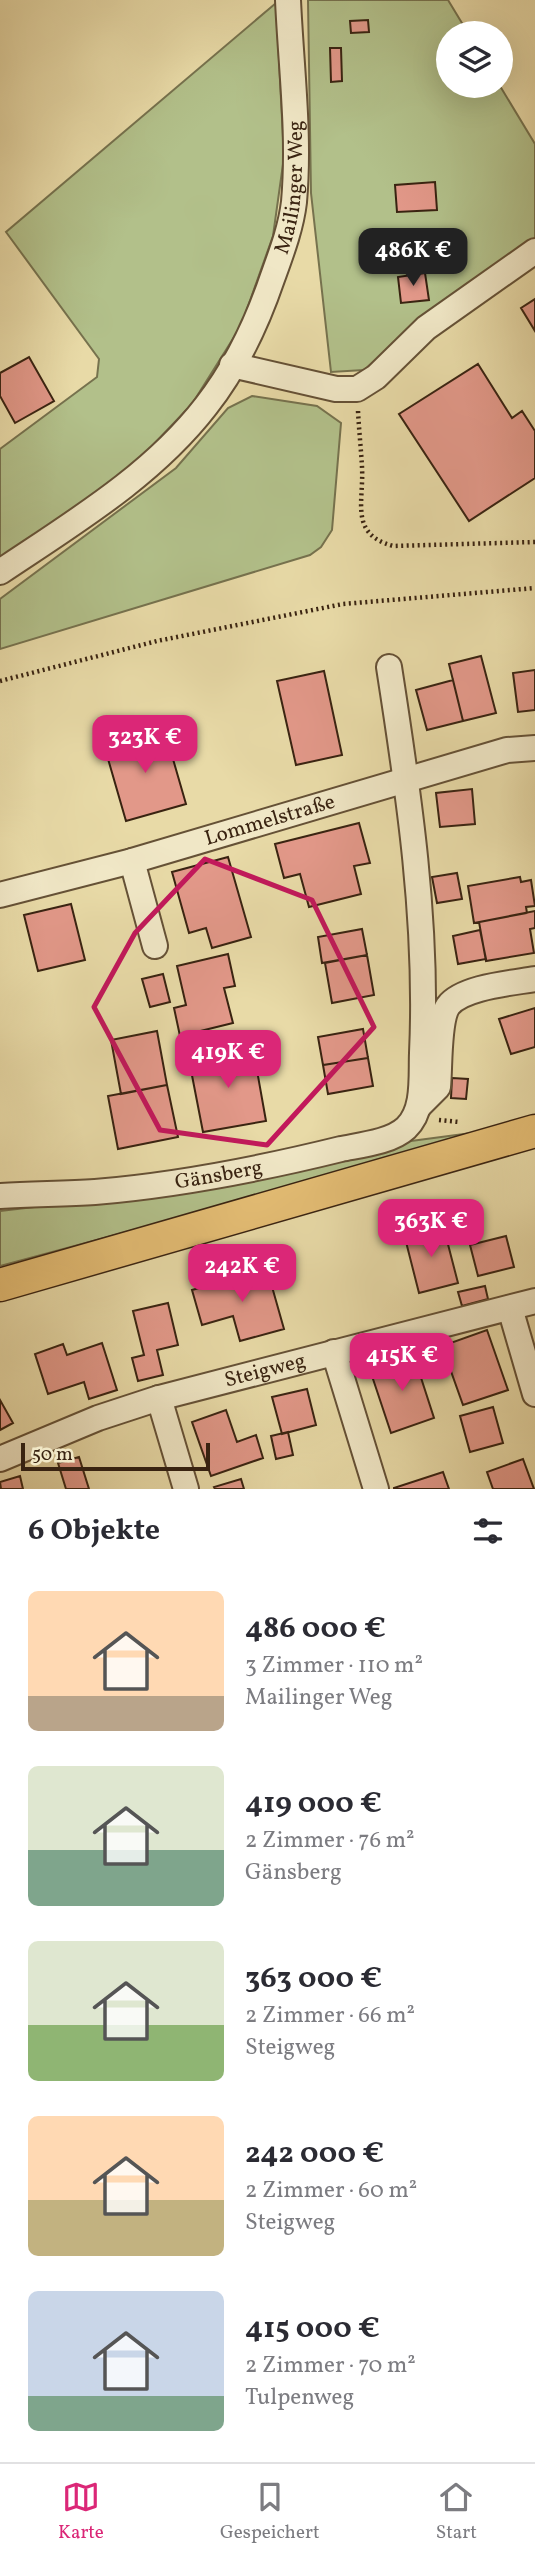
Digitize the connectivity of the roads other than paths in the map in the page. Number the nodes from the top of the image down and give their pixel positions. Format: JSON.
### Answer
{"nodes":[{"id":1,"x":288,"y":0,"type":"edge"},
{"id":2,"x":535,"y":251,"type":"edge"},
{"id":3,"x":232,"y":365,"type":"junction"},
{"id":4,"x":0,"y":572,"type":"edge"},
{"id":5,"x":389,"y":667,"type":"dead end"},
{"id":6,"x":535,"y":748,"type":"edge"},
{"id":7,"x":407,"y":779,"type":"junction"},
{"id":8,"x":132,"y":861,"type":"junction"},
{"id":9,"x":0,"y":894,"type":"edge"},
{"id":10,"x":155,"y":946,"type":"dead end"},
{"id":11,"x":535,"y":979,"type":"edge"},
{"id":12,"x":419,"y":1105,"type":"junction"},
{"id":13,"x":535,"y":1130,"type":"edge"},
{"id":14,"x":0,"y":1196,"type":"edge"},
{"id":15,"x":0,"y":1285,"type":"edge"},
{"id":16,"x":535,"y":1301,"type":"edge"},
{"id":17,"x":510,"y":1308,"type":"junction"},
{"id":18,"x":334,"y":1352,"type":"junction"},
{"id":19,"x":535,"y":1394,"type":"edge"},
{"id":20,"x":159,"y":1398,"type":"junction"},
{"id":21,"x":0,"y":1459,"type":"edge"},
{"id":22,"x":186,"y":1489,"type":"edge"},
{"id":23,"x":376,"y":1489,"type":"edge"}],
"edges":[{"from":1,"to":3,"type":"street","name":"Mailinger Weg"},
{"from":2,"to":3,"type":"street"},
{"from":3,"to":4,"type":"street","name":"Mailinger Weg"},
{"from":5,"to":7,"type":"street"},
{"from":6,"to":7,"type":"street"},
{"from":7,"to":8,"type":"street","name":"Lommelstraße"},
{"from":7,"to":12,"type":"street"},
{"from":8,"to":9,"type":"street","name":"Lommelstraße"},
{"from":8,"to":10,"type":"street"},
{"from":11,"to":12,"type":"street","name":"Gänsberg"},
{"from":12,"to":14,"type":"street","name":"Gänsberg"},
{"from":13,"to":15,"type":"main road"},
{"from":16,"to":17,"type":"street","name":"Steigweg"},
{"from":17,"to":18,"type":"street","name":"Steigweg"},
{"from":17,"to":19,"type":"street"},
{"from":18,"to":20,"type":"street","name":"Steigweg"},
{"from":18,"to":23,"type":"street"},
{"from":20,"to":21,"type":"street","name":"Steigweg"},
{"from":20,"to":22,"type":"street"}]}
